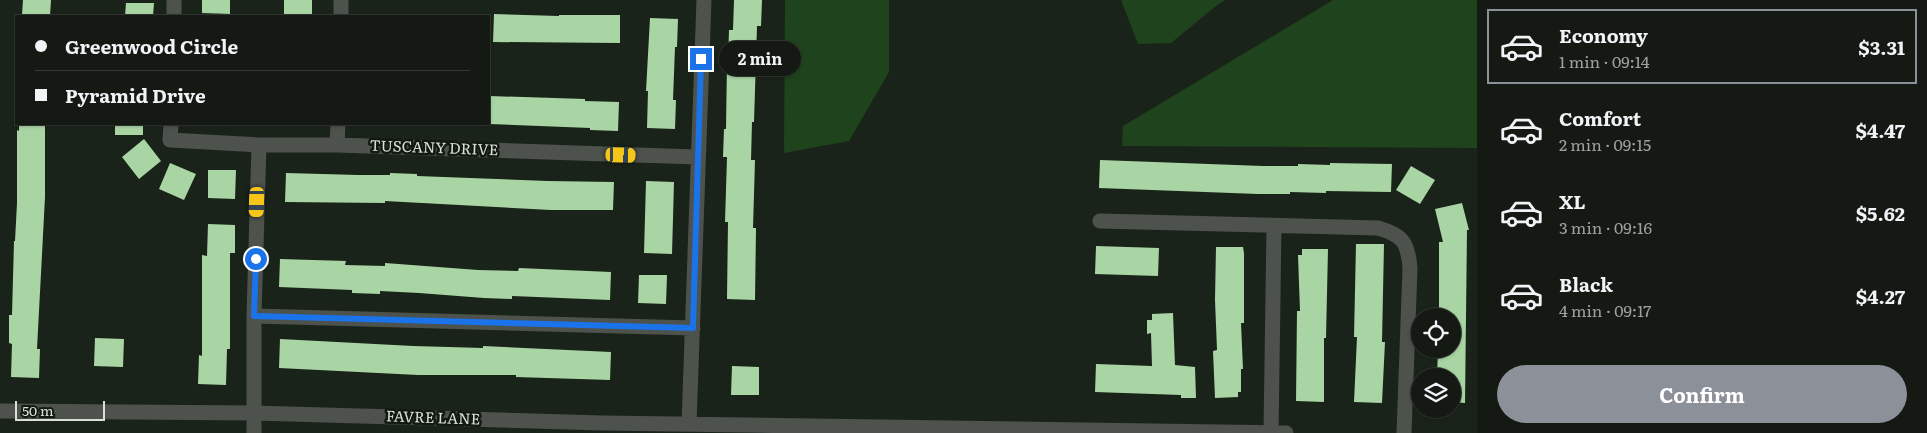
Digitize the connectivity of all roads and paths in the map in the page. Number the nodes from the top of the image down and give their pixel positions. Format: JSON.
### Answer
{"nodes":[{"id":1,"x":174,"y":0,"type":"edge"},
{"id":2,"x":341,"y":0,"type":"edge"},
{"id":3,"x":704,"y":0,"type":"edge"},
{"id":4,"x":174,"y":15,"type":"edge"},
{"id":5,"x":341,"y":15,"type":"edge"},
{"id":6,"x":171,"y":125,"type":"edge"},
{"id":7,"x":338,"y":125,"type":"edge"},
{"id":8,"x":259,"y":145,"type":"junction"},
{"id":9,"x":337,"y":145,"type":"junction"},
{"id":10,"x":697,"y":157,"type":"junction"},
{"id":11,"x":1100,"y":221,"type":"dead end"},
{"id":12,"x":1274,"y":226,"type":"junction"},
{"id":13,"x":254,"y":316,"type":"junction"},
{"id":14,"x":693,"y":328,"type":"junction"},
{"id":15,"x":0,"y":411,"type":"edge"},
{"id":16,"x":254,"y":412,"type":"junction"},
{"id":17,"x":689,"y":424,"type":"junction"},
{"id":18,"x":602,"y":428,"type":"edge"},
{"id":19,"x":1133,"y":432,"type":"edge"},
{"id":20,"x":254,"y":433,"type":"edge"},
{"id":21,"x":1271,"y":433,"type":"edge"},
{"id":22,"x":1286,"y":433,"type":"edge"},
{"id":23,"x":1404,"y":433,"type":"edge"}],
"edges":[{"from":1,"to":4,"type":"street"},
{"from":2,"to":5,"type":"street"},
{"from":3,"to":10,"type":"street"},
{"from":6,"to":8,"type":"street","name":"TUSCANY DRIVE"},
{"from":7,"to":9,"type":"street"},
{"from":8,"to":9,"type":"street","name":"TUSCANY DRIVE"},
{"from":8,"to":13,"type":"street"},
{"from":9,"to":10,"type":"street","name":"TUSCANY DRIVE"},
{"from":10,"to":14,"type":"street"},
{"from":11,"to":12,"type":"street"},
{"from":12,"to":21,"type":"street"},
{"from":12,"to":23,"type":"street"},
{"from":13,"to":14,"type":"street"},
{"from":13,"to":16,"type":"street"},
{"from":14,"to":17,"type":"street"},
{"from":15,"to":16,"type":"street","name":"FAVRE LANE"},
{"from":16,"to":18,"type":"street","name":"FAVRE LANE"},
{"from":16,"to":20,"type":"street"},
{"from":17,"to":18,"type":"street","name":"FAVRE LANE"},
{"from":17,"to":19,"type":"street","name":"FAVRE LANE"},
{"from":19,"to":21,"type":"street","name":"FAVRE LANE"},
{"from":21,"to":22,"type":"street","name":"FAVRE LANE"}]}
